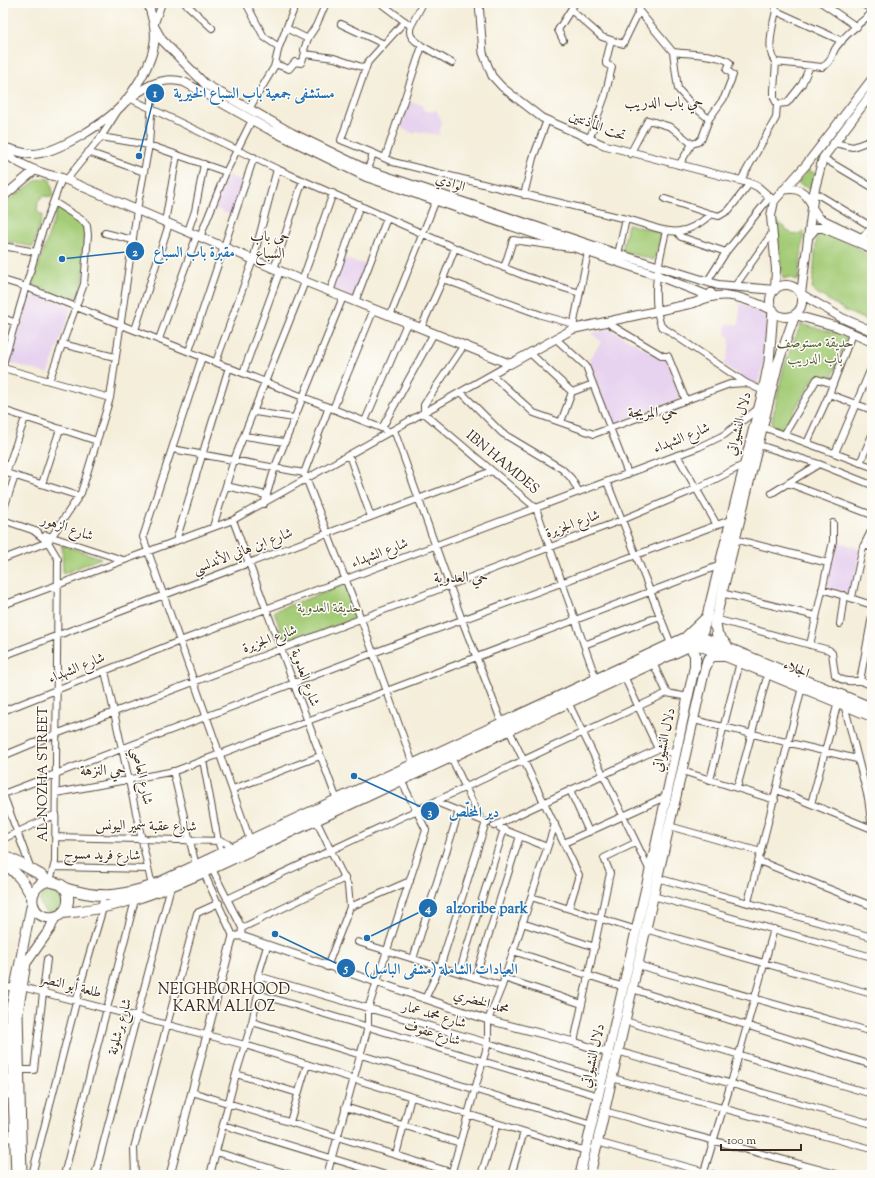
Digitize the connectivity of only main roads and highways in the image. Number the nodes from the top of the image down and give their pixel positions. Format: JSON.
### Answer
{"nodes":[{"id":1,"x":148,"y":3,"type":"edge"},
{"id":2,"x":154,"y":26,"type":"junction"},
{"id":3,"x":872,"y":79,"type":"edge"},
{"id":4,"x":872,"y":93,"type":"edge"},
{"id":5,"x":126,"y":101,"type":"junction"},
{"id":6,"x":3,"y":147,"type":"edge"},
{"id":7,"x":3,"y":152,"type":"edge"},
{"id":8,"x":35,"y":170,"type":"junction"},
{"id":9,"x":783,"y":190,"type":"junction"},
{"id":10,"x":3,"y":197,"type":"edge"},
{"id":11,"x":812,"y":207,"type":"junction"},
{"id":12,"x":809,"y":236,"type":"junction"},
{"id":13,"x":872,"y":243,"type":"edge"},
{"id":14,"x":872,"y":252,"type":"edge"},
{"id":15,"x":718,"y":285,"type":"junction"},
{"id":16,"x":775,"y":290,"type":"junction"},
{"id":17,"x":801,"y":294,"type":"junction"},
{"id":18,"x":709,"y":296,"type":"junction"},
{"id":19,"x":773,"y":310,"type":"junction"},
{"id":20,"x":795,"y":315,"type":"junction"},
{"id":21,"x":872,"y":331,"type":"edge"},
{"id":22,"x":872,"y":342,"type":"edge"},
{"id":23,"x":705,"y":619,"type":"junction"},
{"id":24,"x":716,"y":619,"type":"junction"},
{"id":25,"x":700,"y":641,"type":"junction"},
{"id":26,"x":687,"y":642,"type":"junction"},
{"id":27,"x":710,"y":645,"type":"junction"},
{"id":28,"x":729,"y":653,"type":"junction"},
{"id":29,"x":695,"y":666,"type":"junction"},
{"id":30,"x":706,"y":666,"type":"junction"},
{"id":31,"x":872,"y":708,"type":"edge"},
{"id":32,"x":872,"y":716,"type":"edge"},
{"id":33,"x":505,"y":726,"type":"junction"},
{"id":34,"x":3,"y":855,"type":"edge"},
{"id":35,"x":3,"y":863,"type":"edge"},
{"id":36,"x":204,"y":866,"type":"junction"},
{"id":37,"x":654,"y":875,"type":"junction"},
{"id":38,"x":49,"y":881,"type":"junction"},
{"id":39,"x":64,"y":888,"type":"junction"},
{"id":40,"x":32,"y":899,"type":"junction"},
{"id":41,"x":59,"y":915,"type":"junction"},
{"id":42,"x":641,"y":930,"type":"junction"},
{"id":43,"x":23,"y":942,"type":"junction"},
{"id":44,"x":36,"y":948,"type":"junction"},
{"id":45,"x":18,"y":987,"type":"junction"},
{"id":46,"x":628,"y":988,"type":"junction"},
{"id":47,"x":614,"y":1053,"type":"junction"},
{"id":48,"x":607,"y":1079,"type":"junction"},
{"id":49,"x":16,"y":1175,"type":"edge"},
{"id":50,"x":22,"y":1175,"type":"edge"},
{"id":51,"x":580,"y":1175,"type":"edge"},
{"id":52,"x":590,"y":1175,"type":"edge"}],
"edges":[{"from":1,"to":2,"type":"main road"},
{"from":2,"to":5,"type":"main road"},
{"from":2,"to":15,"type":"main road","name":"الوادي"},
{"from":3,"to":9,"type":"main road"},
{"from":4,"to":11,"type":"main road"},
{"from":5,"to":6,"type":"main road"},
{"from":5,"to":18,"type":"main road","name":"الوادي"},
{"from":7,"to":8,"type":"main road"},
{"from":8,"to":10,"type":"main road"},
{"from":8,"to":18,"type":"main road"},
{"from":9,"to":11,"type":"main road"},
{"from":9,"to":16,"type":"main road"},
{"from":11,"to":12,"type":"main road"},
{"from":11,"to":13,"type":"main road"},
{"from":12,"to":14,"type":"main road"},
{"from":12,"to":17,"type":"main road"},
{"from":15,"to":16,"type":"main road","name":"الوادي"},
{"from":15,"to":18,"type":"main road"},
{"from":16,"to":17,"type":"main road"},
{"from":16,"to":19,"type":"main road"},
{"from":17,"to":20,"type":"main road"},
{"from":17,"to":21,"type":"main road"},
{"from":18,"to":19,"type":"main road"},
{"from":19,"to":20,"type":"main road"},
{"from":19,"to":23,"type":"main road","name":"دلال النشيواتي"},
{"from":20,"to":22,"type":"main road"},
{"from":20,"to":24,"type":"main road","name":"دلال النشيواتي"},
{"from":23,"to":25,"type":"main road","name":"دلال النشيواتي"},
{"from":23,"to":26,"type":"highway"},
{"from":24,"to":27,"type":"main road","name":"دلال النشيواتي"},
{"from":24,"to":28,"type":"highway"},
{"from":25,"to":26,"type":"highway"},
{"from":25,"to":27,"type":"highway","name":"الجلاء"},
{"from":25,"to":29,"type":"main road","name":"دلال النشيواتي"},
{"from":26,"to":29,"type":"highway"},
{"from":26,"to":33,"type":"highway"},
{"from":26,"to":33,"type":"highway"},
{"from":27,"to":28,"type":"highway","name":"الجلاء"},
{"from":27,"to":30,"type":"main road","name":"دلال النشيواتي"},
{"from":28,"to":30,"type":"highway"},
{"from":28,"to":31,"type":"highway","name":"الجلاء"},
{"from":28,"to":32,"type":"highway","name":"الجلاء"},
{"from":29,"to":37,"type":"main road","name":"دلال النشيواتي"},
{"from":30,"to":37,"type":"main road","name":"دلال النشيواتي"},
{"from":33,"to":36,"type":"highway"},
{"from":33,"to":36,"type":"highway"},
{"from":34,"to":38,"type":"highway"},
{"from":35,"to":40,"type":"highway"},
{"from":36,"to":39,"type":"highway"},
{"from":36,"to":41,"type":"highway"},
{"from":37,"to":42,"type":"main road","name":"دلال النشيواتي"},
{"from":37,"to":42,"type":"main road","name":"دلال النشيواتي"},
{"from":38,"to":39,"type":"highway"},
{"from":38,"to":40,"type":"highway"},
{"from":39,"to":41,"type":"highway"},
{"from":40,"to":41,"type":"highway"},
{"from":40,"to":43,"type":"main road"},
{"from":41,"to":44,"type":"main road"},
{"from":42,"to":46,"type":"main road","name":"دلال النشيواتي"},
{"from":42,"to":46,"type":"main road","name":"دلال النشيواتي"},
{"from":43,"to":44,"type":"main road"},
{"from":43,"to":45,"type":"main road"},
{"from":44,"to":45,"type":"main road"},
{"from":45,"to":49,"type":"main road"},
{"from":45,"to":50,"type":"main road"},
{"from":46,"to":47,"type":"main road","name":"دلال النشيواتي"},
{"from":46,"to":47,"type":"main road","name":"دلال النشيواتي"},
{"from":47,"to":48,"type":"main road","name":"دلال النشيواتي"},
{"from":48,"to":51,"type":"main road","name":"دلال النشيواتي"},
{"from":48,"to":52,"type":"main road","name":"دلال النشيواتي"}]}
